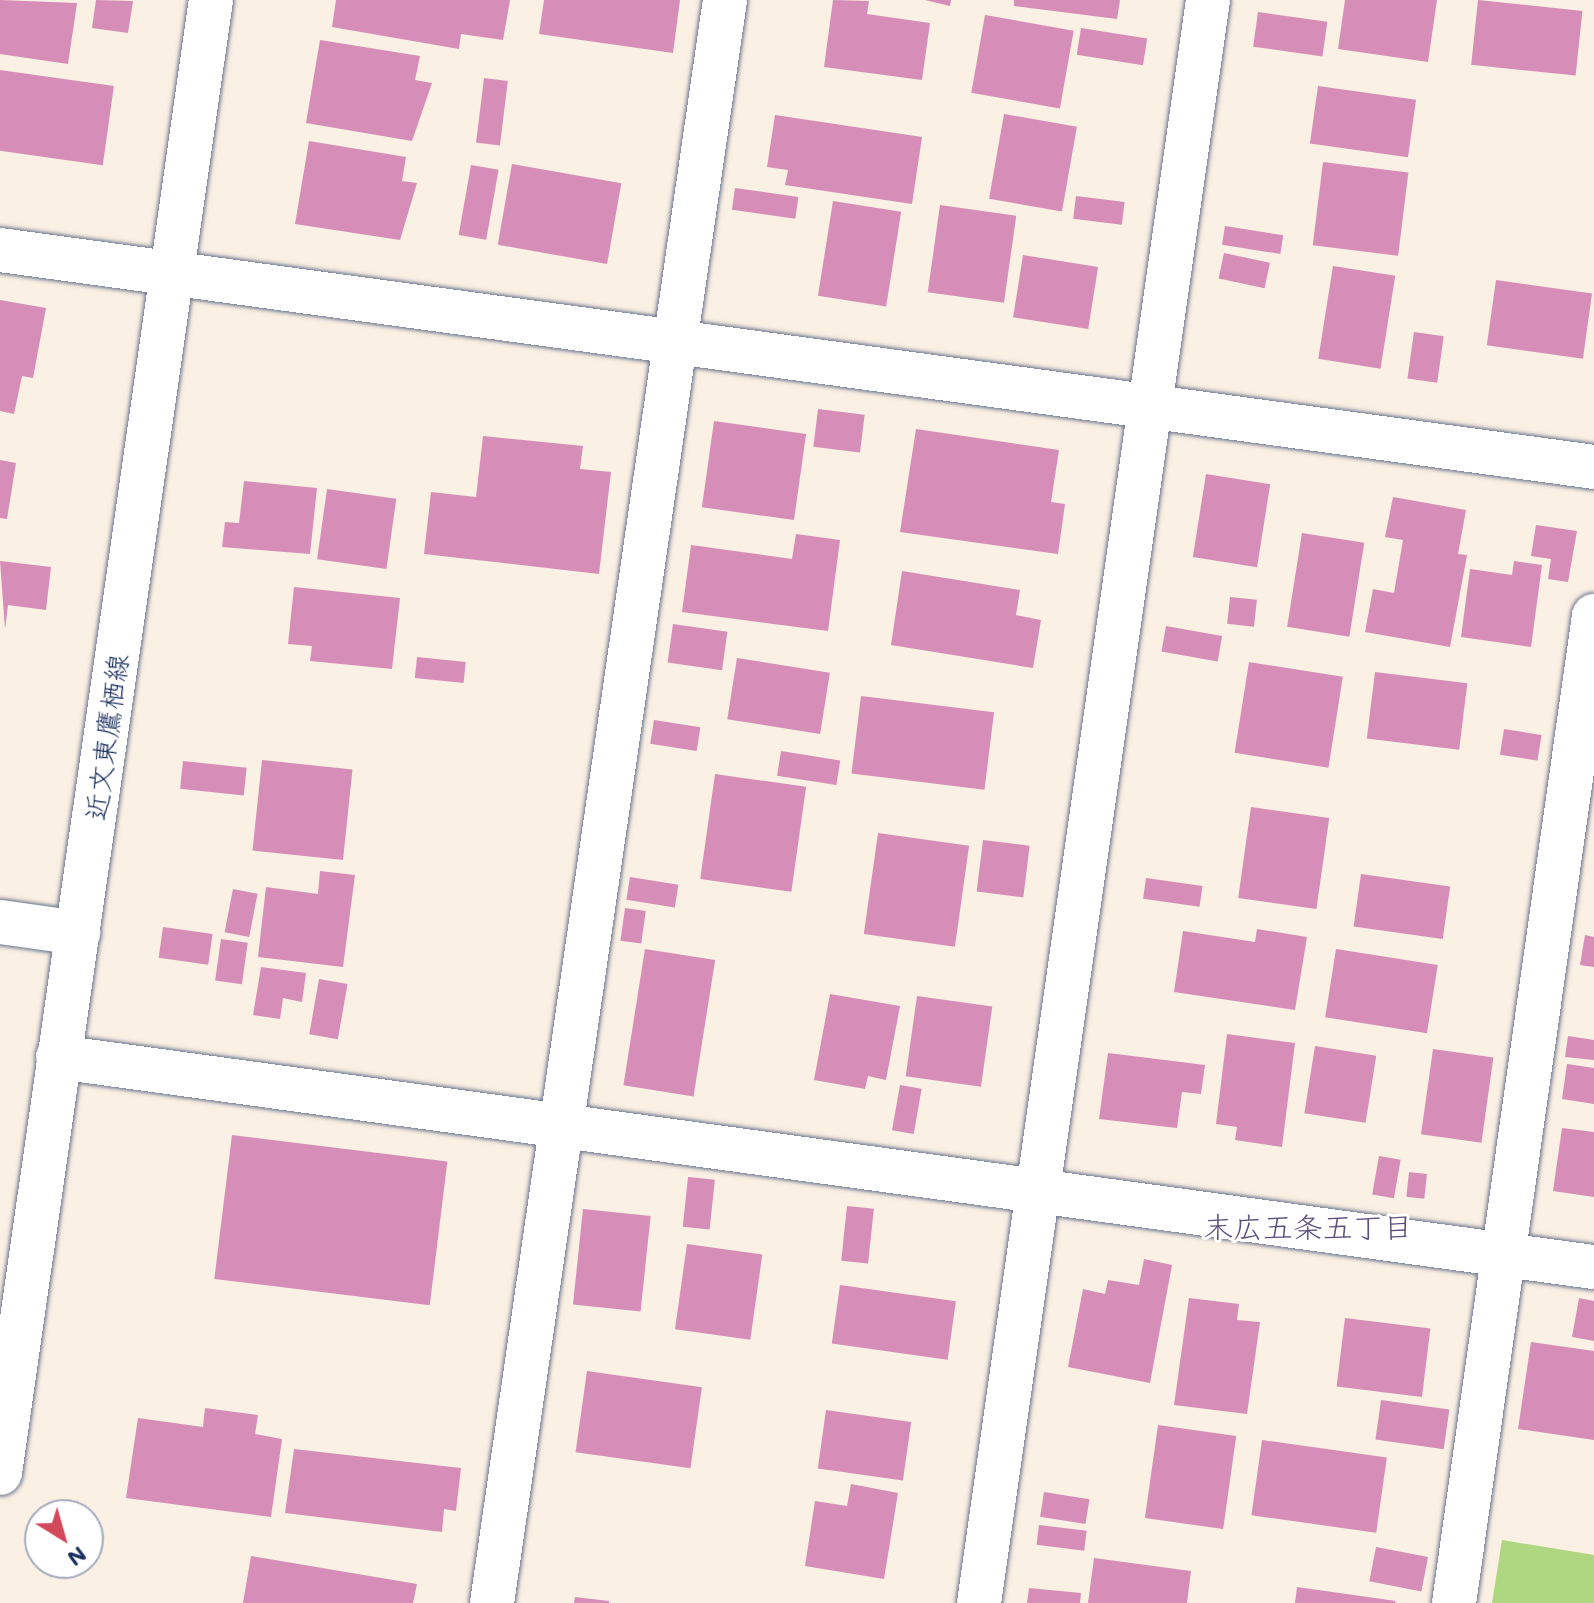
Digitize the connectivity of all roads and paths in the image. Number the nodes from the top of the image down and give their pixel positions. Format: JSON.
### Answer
{"nodes":[{"id":1,"x":211,"y":0,"type":"edge"},
{"id":2,"x":725,"y":0,"type":"edge"},
{"id":3,"x":1208,"y":0,"type":"edge"},
{"id":4,"x":0,"y":250,"type":"edge"},
{"id":5,"x":173,"y":275,"type":"junction"},
{"id":6,"x":675,"y":344,"type":"junction"},
{"id":7,"x":1152,"y":404,"type":"junction"},
{"id":8,"x":1594,"y":467,"type":"edge"},
{"id":9,"x":1594,"y":616,"type":"edge"},
{"id":10,"x":0,"y":922,"type":"edge"},
{"id":11,"x":78,"y":933,"type":"junction"},
{"id":12,"x":58,"y":1057,"type":"junction"},
{"id":13,"x":561,"y":1127,"type":"junction"},
{"id":14,"x":1038,"y":1193,"type":"junction"},
{"id":15,"x":1502,"y":1254,"type":"junction"},
{"id":16,"x":1594,"y":1267,"type":"edge"},
{"id":17,"x":0,"y":1473,"type":"edge"},
{"id":18,"x":492,"y":1603,"type":"edge"},
{"id":19,"x":979,"y":1603,"type":"edge"},
{"id":20,"x":1454,"y":1603,"type":"edge"}],
"edges":[{"from":1,"to":5,"type":"street","name":"近文東鷹栖線"},
{"from":2,"to":6,"type":"street"},
{"from":3,"to":7,"type":"street"},
{"from":4,"to":5,"type":"street"},
{"from":5,"to":6,"type":"street"},
{"from":5,"to":11,"type":"street","name":"近文東鷹栖線"},
{"from":6,"to":7,"type":"street"},
{"from":6,"to":13,"type":"street"},
{"from":7,"to":8,"type":"street"},
{"from":7,"to":14,"type":"street"},
{"from":9,"to":15,"type":"street"},
{"from":10,"to":11,"type":"street"},
{"from":11,"to":12,"type":"street","name":"近文東鷹栖線"},
{"from":12,"to":13,"type":"street"},
{"from":12,"to":17,"type":"street","name":"近文東鷹栖線"},
{"from":13,"to":14,"type":"street"},
{"from":13,"to":18,"type":"street"},
{"from":14,"to":15,"type":"street"},
{"from":14,"to":19,"type":"street"},
{"from":15,"to":16,"type":"street"},
{"from":15,"to":20,"type":"street"}]}
